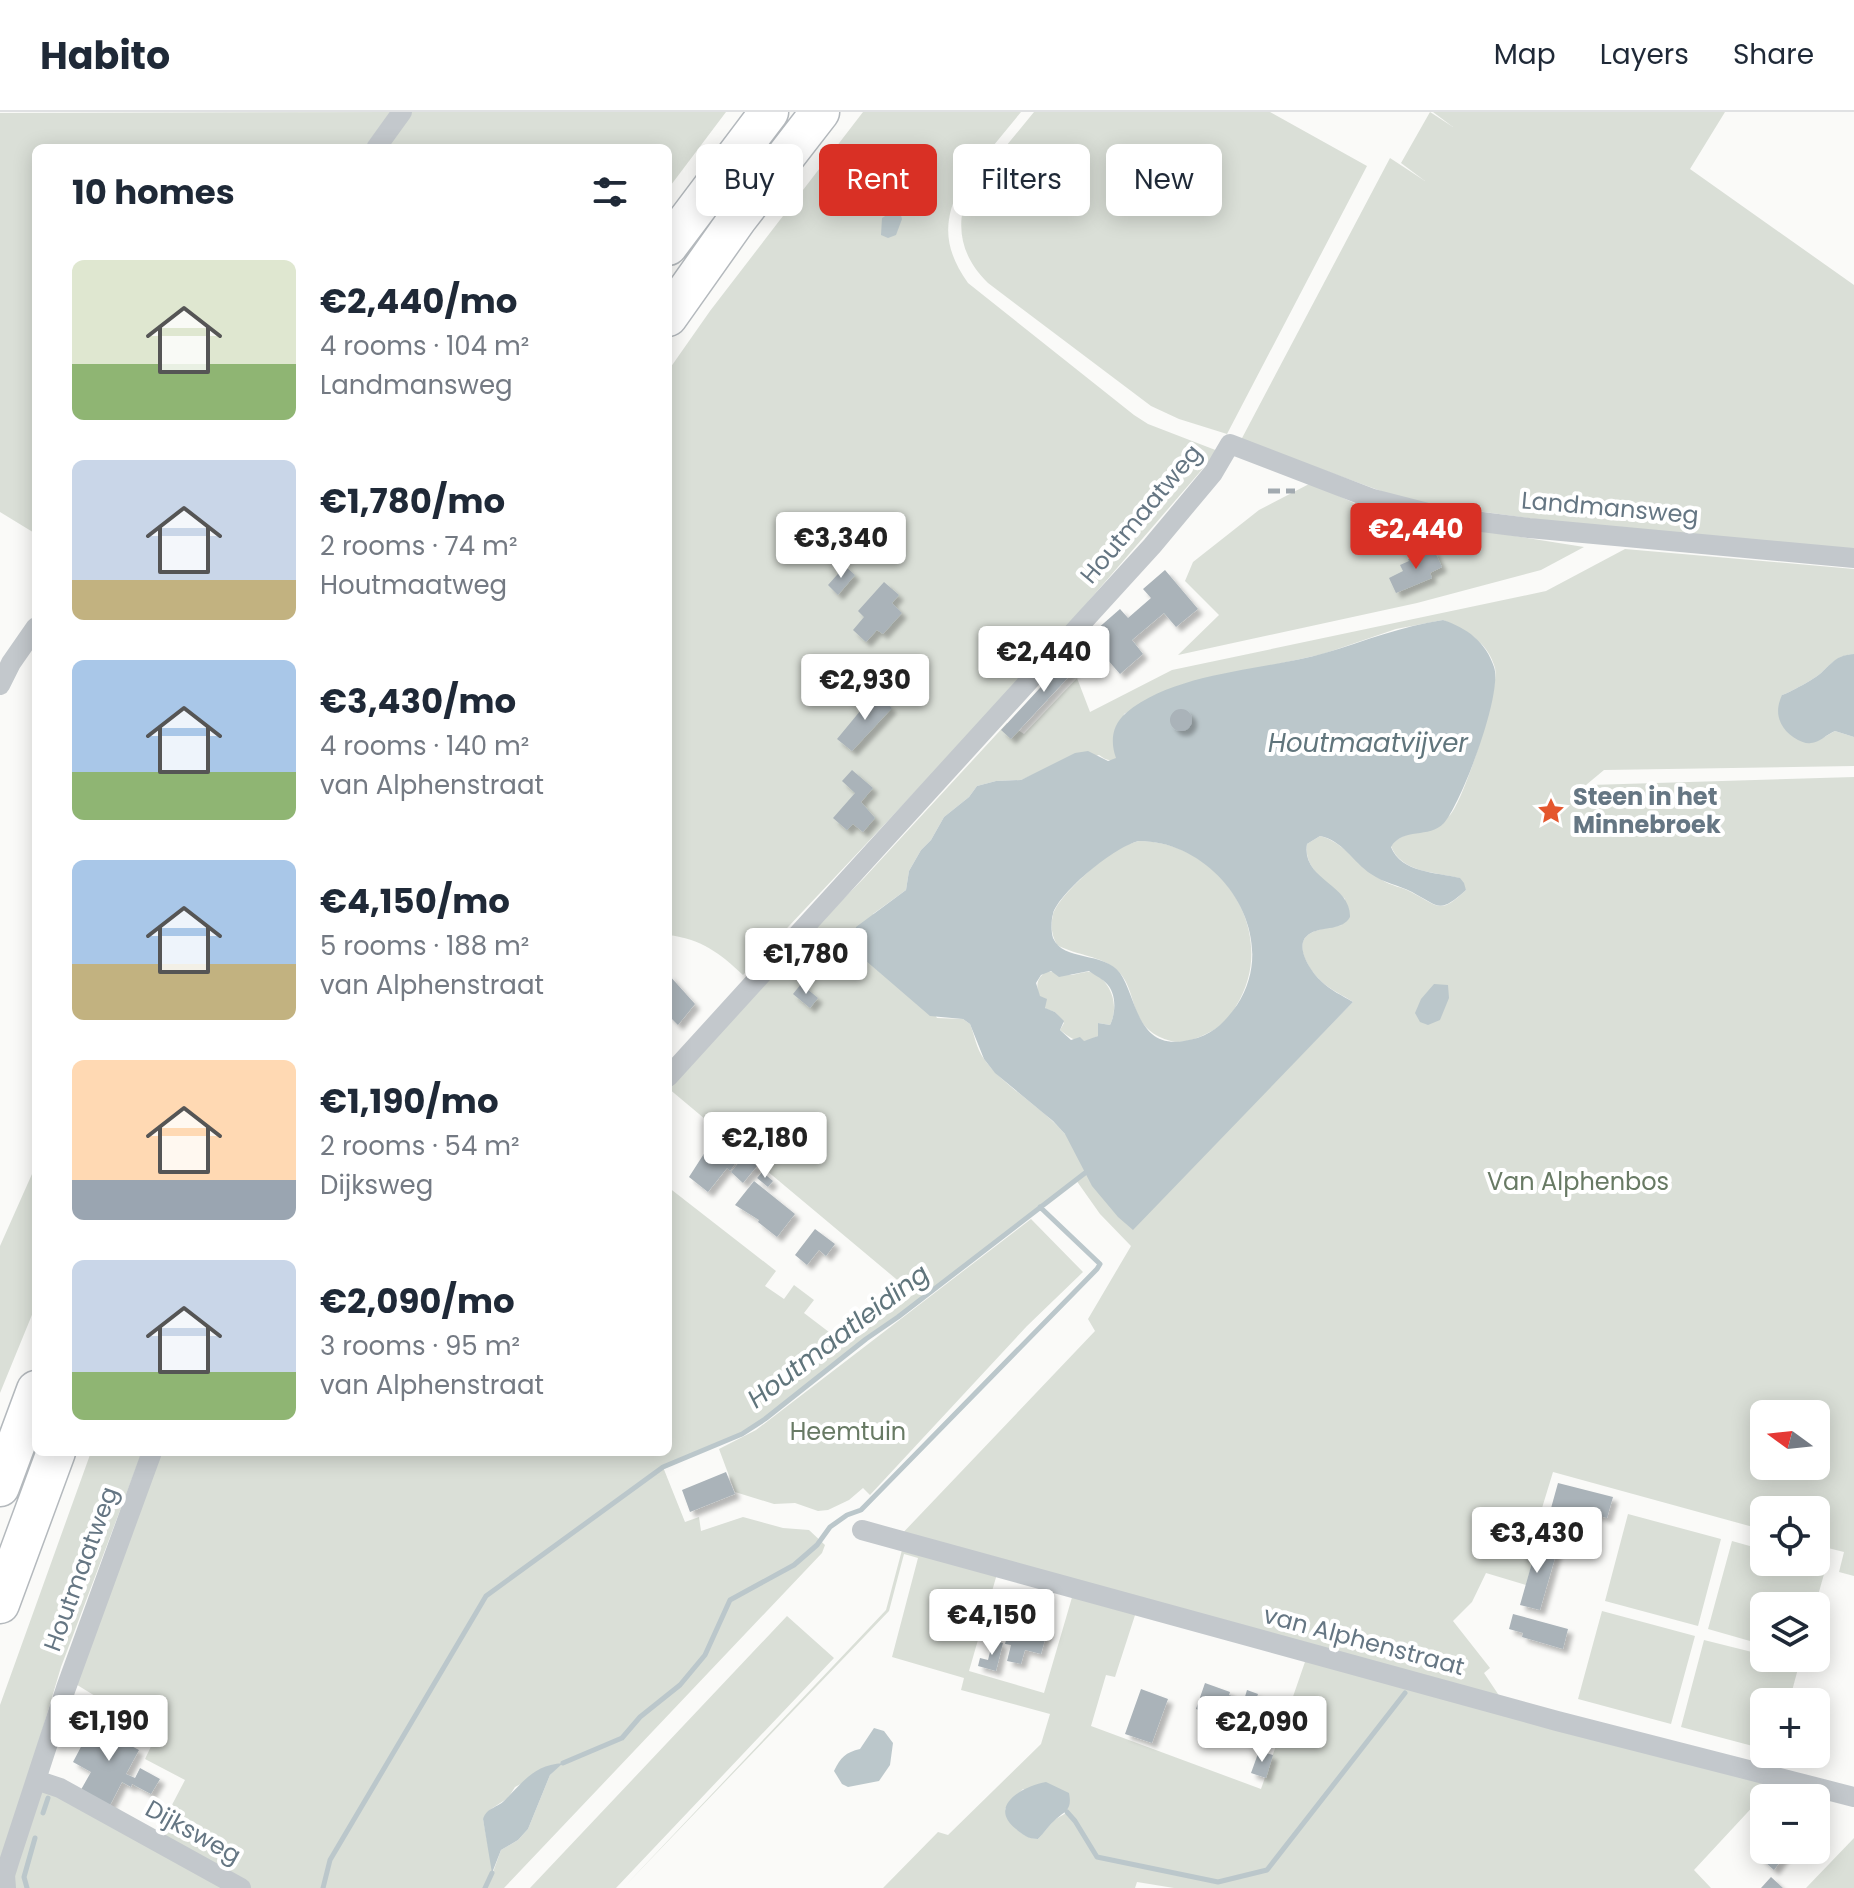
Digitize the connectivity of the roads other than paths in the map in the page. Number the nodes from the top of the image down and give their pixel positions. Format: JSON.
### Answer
{"nodes":[{"id":1,"x":402,"y":112,"type":"edge"},
{"id":2,"x":769,"y":112,"type":"edge"},
{"id":3,"x":820,"y":112,"type":"edge"},
{"id":4,"x":379,"y":144,"type":"edge"},
{"id":5,"x":672,"y":241,"type":"edge"},
{"id":6,"x":672,"y":311,"type":"edge"},
{"id":7,"x":1230,"y":444,"type":"joint"},
{"id":8,"x":1854,"y":558,"type":"edge"},
{"id":9,"x":32,"y":633,"type":"edge"},
{"id":10,"x":0,"y":685,"type":"edge"},
{"id":11,"x":672,"y":1073,"type":"edge"},
{"id":12,"x":32,"y":1401,"type":"edge"},
{"id":13,"x":55,"y":1456,"type":"edge"},
{"id":14,"x":150,"y":1456,"type":"edge"},
{"id":15,"x":0,"y":1487,"type":"edge"},
{"id":16,"x":862,"y":1530,"type":"dead end"},
{"id":17,"x":0,"y":1604,"type":"edge"},
{"id":18,"x":36,"y":1780,"type":"junction"},
{"id":19,"x":1854,"y":1797,"type":"edge"},
{"id":20,"x":6,"y":1888,"type":"edge"},
{"id":21,"x":241,"y":1888,"type":"edge"}],
"edges":[{"from":1,"to":4,"type":"street"},
{"from":2,"to":5,"type":"highway"},
{"from":3,"to":6,"type":"highway"},
{"from":7,"to":8,"type":"street","name":"Landmansweg"},
{"from":7,"to":11,"type":"street","name":"Houtmaatweg"},
{"from":9,"to":10,"type":"street"},
{"from":12,"to":15,"type":"highway"},
{"from":13,"to":17,"type":"highway"},
{"from":14,"to":18,"type":"street","name":"Houtmaatweg"},
{"from":16,"to":19,"type":"street","name":"van Alphenstraat"},
{"from":18,"to":20,"type":"street","name":"Houtmaatweg"},
{"from":18,"to":21,"type":"street","name":"Dijksweg"}]}
